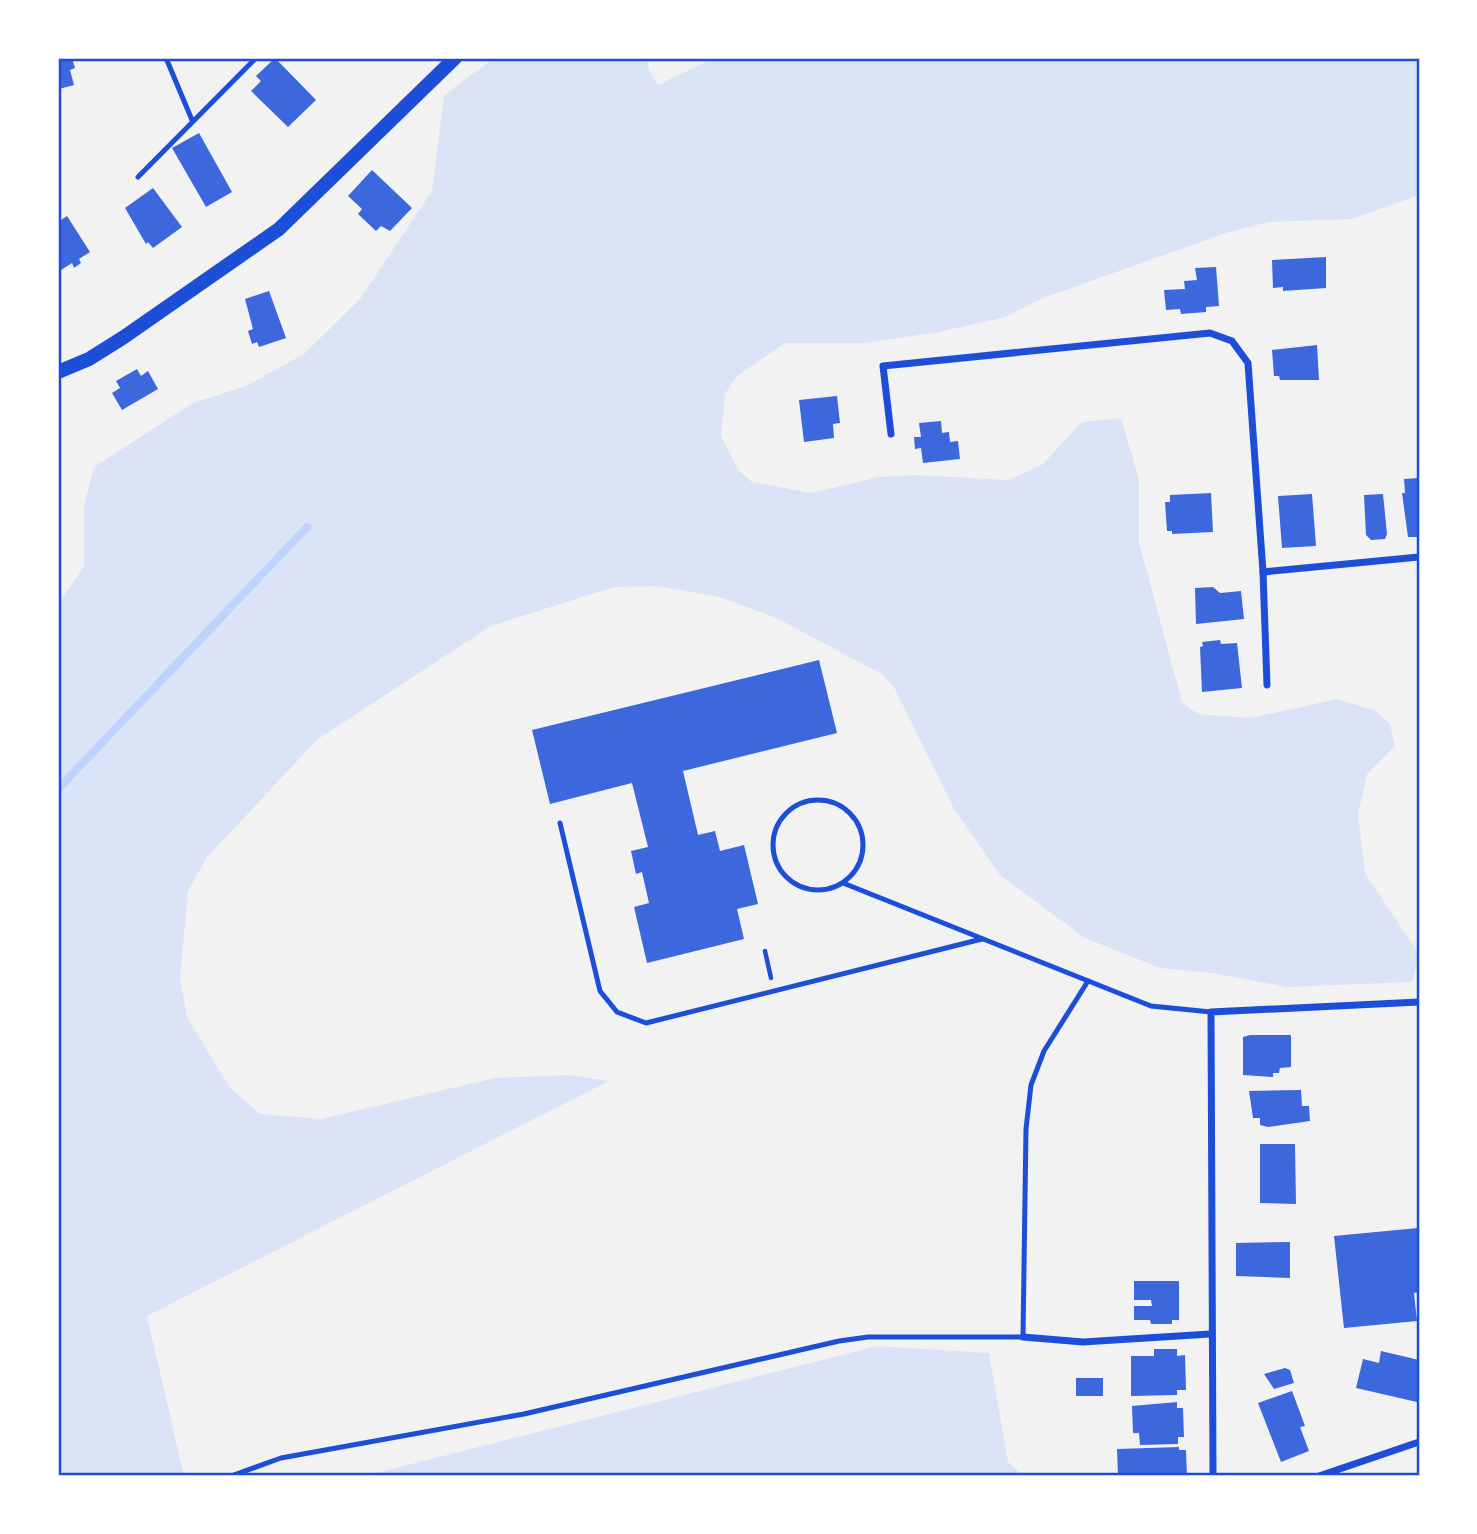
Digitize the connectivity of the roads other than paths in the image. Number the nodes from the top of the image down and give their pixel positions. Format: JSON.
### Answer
{"nodes":[{"id":1,"x":166,"y":58,"type":"edge"},
{"id":2,"x":256,"y":58,"type":"edge"},
{"id":3,"x":455,"y":58,"type":"edge"},
{"id":4,"x":192,"y":120,"type":"junction"},
{"id":5,"x":138,"y":177,"type":"dead end"},
{"id":6,"x":58,"y":372,"type":"edge"},
{"id":7,"x":891,"y":434,"type":"dead end"},
{"id":8,"x":1419,"y":557,"type":"edge"},
{"id":9,"x":1263,"y":572,"type":"junction"},
{"id":10,"x":1267,"y":685,"type":"dead end"},
{"id":11,"x":560,"y":823,"type":"dead end"},
{"id":12,"x":843,"y":883,"type":"junction"},
{"id":13,"x":982,"y":939,"type":"junction"},
{"id":14,"x":1088,"y":981,"type":"junction"},
{"id":15,"x":1419,"y":1002,"type":"edge"},
{"id":16,"x":1211,"y":1012,"type":"junction"},
{"id":17,"x":1210,"y":1334,"type":"junction"},
{"id":18,"x":1023,"y":1337,"type":"junction"},
{"id":19,"x":1419,"y":1442,"type":"edge"},
{"id":20,"x":231,"y":1476,"type":"edge"},
{"id":21,"x":1213,"y":1476,"type":"edge"},
{"id":22,"x":1319,"y":1476,"type":"edge"}],
"edges":[{"from":1,"to":4,"type":"lane"},
{"from":2,"to":4,"type":"lane"},
{"from":3,"to":6,"type":"main road"},
{"from":4,"to":5,"type":"lane"},
{"from":7,"to":9,"type":"street"},
{"from":8,"to":9,"type":"street"},
{"from":9,"to":10,"type":"street"},
{"from":11,"to":13,"type":"lane"},
{"from":12,"to":12,"type":"lane"},
{"from":12,"to":13,"type":"lane"},
{"from":13,"to":14,"type":"lane"},
{"from":14,"to":16,"type":"lane"},
{"from":14,"to":18,"type":"lane"},
{"from":15,"to":16,"type":"street"},
{"from":16,"to":17,"type":"street"},
{"from":17,"to":18,"type":"street"},
{"from":17,"to":21,"type":"street"},
{"from":18,"to":20,"type":"lane"},
{"from":19,"to":22,"type":"street"}]}
